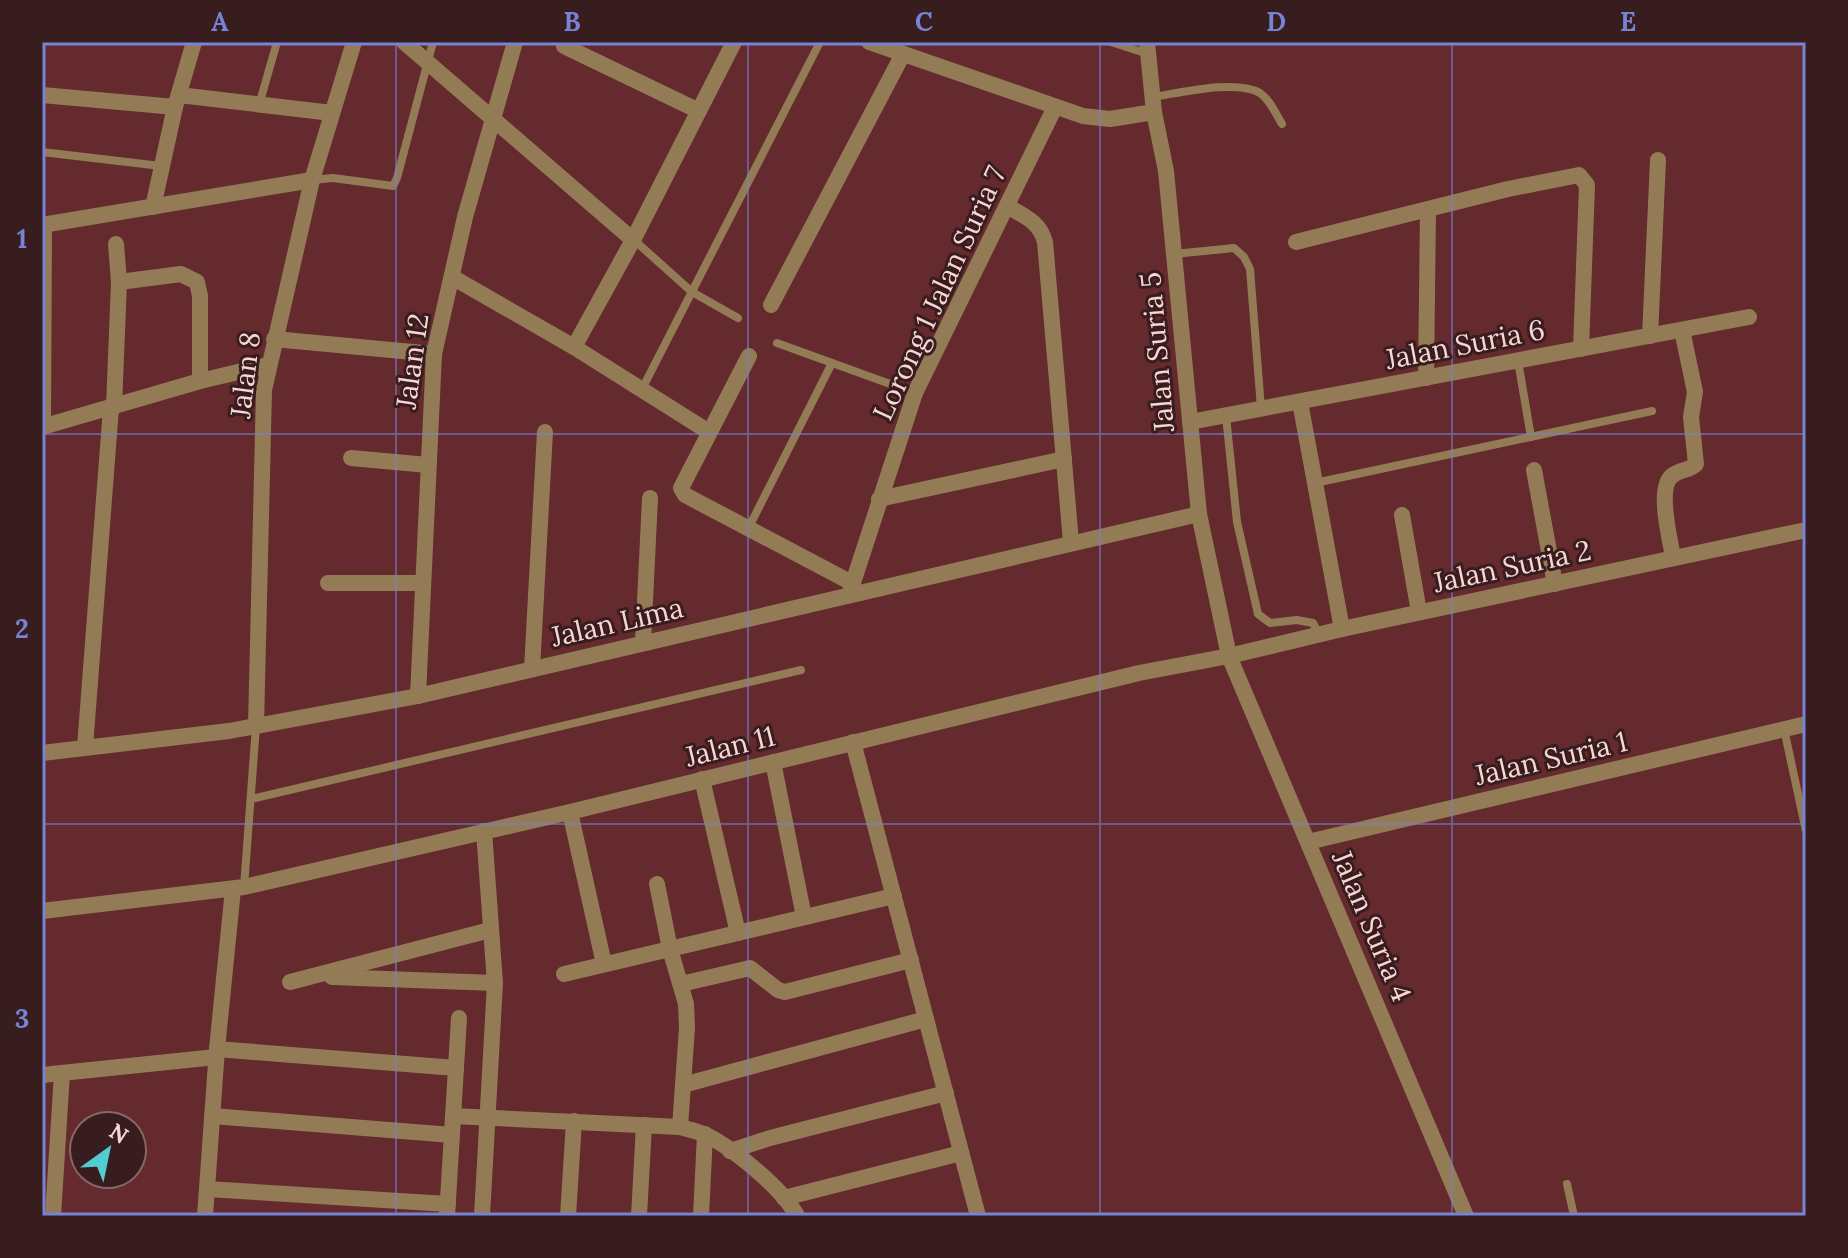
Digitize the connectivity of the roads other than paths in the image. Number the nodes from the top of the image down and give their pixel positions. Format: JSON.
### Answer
{"nodes":[{"id":1,"x":194,"y":42,"type":"edge"},
{"id":2,"x":277,"y":42,"type":"edge"},
{"id":3,"x":354,"y":42,"type":"edge"},
{"id":4,"x":404,"y":42,"type":"edge"},
{"id":5,"x":433,"y":42,"type":"edge"},
{"id":6,"x":515,"y":42,"type":"edge"},
{"id":7,"x":734,"y":42,"type":"edge"},
{"id":8,"x":820,"y":42,"type":"edge"},
{"id":9,"x":869,"y":42,"type":"edge"},
{"id":10,"x":1111,"y":42,"type":"edge"},
{"id":11,"x":564,"y":46,"type":"dead end"},
{"id":12,"x":1148,"y":48,"type":"edge"},
{"id":13,"x":897,"y":49,"type":"edge"},
{"id":14,"x":427,"y":61,"type":"junction"},
{"id":15,"x":42,"y":95,"type":"edge"},
{"id":16,"x":177,"y":101,"type":"junction"},
{"id":17,"x":259,"y":105,"type":"junction"},
{"id":18,"x":1154,"y":105,"type":"junction"},
{"id":19,"x":1055,"y":107,"type":"junction"},
{"id":20,"x":699,"y":111,"type":"junction"},
{"id":21,"x":332,"y":113,"type":"junction"},
{"id":22,"x":492,"y":118,"type":"junction"},
{"id":23,"x":1282,"y":124,"type":"dead end"},
{"id":24,"x":42,"y":152,"type":"edge"},
{"id":25,"x":1658,"y":160,"type":"dead end"},
{"id":26,"x":161,"y":166,"type":"junction"},
{"id":27,"x":312,"y":180,"type":"junction"},
{"id":28,"x":1007,"y":206,"type":"junction"},
{"id":29,"x":153,"y":207,"type":"junction"},
{"id":30,"x":1428,"y":210,"type":"junction"},
{"id":31,"x":45,"y":224,"type":"edge"},
{"id":32,"x":633,"y":240,"type":"junction"},
{"id":33,"x":1296,"y":242,"type":"dead end"},
{"id":34,"x":116,"y":244,"type":"dead end"},
{"id":35,"x":1174,"y":254,"type":"junction"},
{"id":36,"x":452,"y":277,"type":"junction"},
{"id":37,"x":119,"y":282,"type":"junction"},
{"id":38,"x":692,"y":292,"type":"junction"},
{"id":39,"x":771,"y":305,"type":"dead end"},
{"id":40,"x":1749,"y":317,"type":"dead end"},
{"id":41,"x":738,"y":318,"type":"dead end"},
{"id":42,"x":1682,"y":330,"type":"junction"},
{"id":43,"x":1650,"y":336,"type":"junction"},
{"id":44,"x":274,"y":339,"type":"junction"},
{"id":45,"x":777,"y":343,"type":"dead end"},
{"id":46,"x":574,"y":347,"type":"junction"},
{"id":47,"x":1581,"y":349,"type":"junction"},
{"id":48,"x":434,"y":354,"type":"junction"},
{"id":49,"x":749,"y":356,"type":"dead end"},
{"id":50,"x":1518,"y":361,"type":"junction"},
{"id":51,"x":832,"y":363,"type":"junction"},
{"id":52,"x":268,"y":365,"type":"junction"},
{"id":53,"x":1426,"y":378,"type":"junction"},
{"id":54,"x":200,"y":381,"type":"junction"},
{"id":55,"x":642,"y":390,"type":"junction"},
{"id":56,"x":915,"y":393,"type":"junction"},
{"id":57,"x":1300,"y":402,"type":"junction"},
{"id":58,"x":112,"y":407,"type":"junction"},
{"id":59,"x":1262,"y":409,"type":"junction"},
{"id":60,"x":1652,"y":411,"type":"dead end"},
{"id":61,"x":1226,"y":416,"type":"junction"},
{"id":62,"x":1190,"y":422,"type":"junction"},
{"id":63,"x":45,"y":426,"type":"edge"},
{"id":64,"x":545,"y":432,"type":"dead end"},
{"id":65,"x":709,"y":432,"type":"junction"},
{"id":66,"x":1531,"y":437,"type":"junction"},
{"id":67,"x":351,"y":458,"type":"dead end"},
{"id":68,"x":1064,"y":459,"type":"junction"},
{"id":69,"x":428,"y":465,"type":"junction"},
{"id":70,"x":1534,"y":470,"type":"dead end"},
{"id":71,"x":1315,"y":483,"type":"junction"},
{"id":72,"x":650,"y":498,"type":"dead end"},
{"id":73,"x":879,"y":499,"type":"junction"},
{"id":74,"x":1199,"y":514,"type":"junction"},
{"id":75,"x":1402,"y":515,"type":"dead end"},
{"id":76,"x":749,"y":527,"type":"junction"},
{"id":77,"x":1806,"y":530,"type":"edge"},
{"id":78,"x":1071,"y":542,"type":"junction"},
{"id":79,"x":1673,"y":557,"type":"junction"},
{"id":80,"x":328,"y":583,"type":"dead end"},
{"id":81,"x":423,"y":583,"type":"junction"},
{"id":82,"x":1555,"y":584,"type":"junction"},
{"id":83,"x":850,"y":589,"type":"junction"},
{"id":84,"x":1419,"y":612,"type":"junction"},
{"id":85,"x":1342,"y":629,"type":"junction"},
{"id":86,"x":1319,"y":634,"type":"junction"},
{"id":87,"x":643,"y":643,"type":"junction"},
{"id":88,"x":1229,"y":656,"type":"junction"},
{"id":89,"x":532,"y":669,"type":"junction"},
{"id":90,"x":801,"y":670,"type":"dead end"},
{"id":91,"x":418,"y":696,"type":"junction"},
{"id":92,"x":1806,"y":724,"type":"edge"},
{"id":93,"x":256,"y":726,"type":"junction"},
{"id":94,"x":1784,"y":728,"type":"junction"},
{"id":95,"x":853,"y":742,"type":"junction"},
{"id":96,"x":85,"y":747,"type":"junction"},
{"id":97,"x":42,"y":753,"type":"edge"},
{"id":98,"x":773,"y":762,"type":"junction"},
{"id":99,"x":702,"y":779,"type":"junction"},
{"id":100,"x":251,"y":799,"type":"junction"},
{"id":101,"x":570,"y":812,"type":"junction"},
{"id":102,"x":484,"y":831,"type":"junction"},
{"id":103,"x":1806,"y":831,"type":"edge"},
{"id":104,"x":1308,"y":842,"type":"junction"},
{"id":105,"x":657,"y":884,"type":"dead end"},
{"id":106,"x":239,"y":888,"type":"junction"},
{"id":107,"x":894,"y":896,"type":"junction"},
{"id":108,"x":42,"y":911,"type":"edge"},
{"id":109,"x":804,"y":917,"type":"junction"},
{"id":110,"x":490,"y":930,"type":"junction"},
{"id":111,"x":738,"y":933,"type":"junction"},
{"id":112,"x":670,"y":949,"type":"junction"},
{"id":113,"x":911,"y":960,"type":"junction"},
{"id":114,"x":604,"y":964,"type":"junction"},
{"id":115,"x":564,"y":974,"type":"dead end"},
{"id":116,"x":315,"y":976,"type":"junction"},
{"id":117,"x":290,"y":982,"type":"dead end"},
{"id":118,"x":495,"y":983,"type":"junction"},
{"id":119,"x":681,"y":984,"type":"junction"},
{"id":120,"x":459,"y":1018,"type":"dead end"},
{"id":121,"x":926,"y":1019,"type":"junction"},
{"id":122,"x":216,"y":1053,"type":"junction"},
{"id":123,"x":456,"y":1068,"type":"junction"},
{"id":124,"x":62,"y":1073,"type":"junction"},
{"id":125,"x":42,"y":1075,"type":"edge"},
{"id":126,"x":683,"y":1085,"type":"junction"},
{"id":127,"x":946,"y":1093,"type":"junction"},
{"id":128,"x":212,"y":1116,"type":"junction"},
{"id":129,"x":453,"y":1116,"type":"junction"},
{"id":130,"x":489,"y":1116,"type":"junction"},
{"id":131,"x":574,"y":1121,"type":"junction"},
{"id":132,"x":644,"y":1125,"type":"junction"},
{"id":133,"x":680,"y":1127,"type":"junction"},
{"id":134,"x":705,"y":1134,"type":"junction"},
{"id":135,"x":452,"y":1135,"type":"junction"},
{"id":136,"x":730,"y":1151,"type":"junction"},
{"id":137,"x":961,"y":1153,"type":"junction"},
{"id":138,"x":1567,"y":1184,"type":"dead end"},
{"id":139,"x":207,"y":1189,"type":"junction"},
{"id":140,"x":784,"y":1198,"type":"junction"},
{"id":141,"x":447,"y":1210,"type":"edge"},
{"id":142,"x":53,"y":1216,"type":"edge"},
{"id":143,"x":205,"y":1216,"type":"edge"},
{"id":144,"x":482,"y":1216,"type":"edge"},
{"id":145,"x":568,"y":1216,"type":"edge"},
{"id":146,"x":639,"y":1216,"type":"edge"},
{"id":147,"x":701,"y":1216,"type":"edge"},
{"id":148,"x":797,"y":1216,"type":"edge"},
{"id":149,"x":978,"y":1216,"type":"edge"},
{"id":150,"x":1466,"y":1216,"type":"edge"},
{"id":151,"x":1574,"y":1216,"type":"edge"}],
"edges":[{"from":1,"to":16,"type":"street"},
{"from":2,"to":17,"type":"lane"},
{"from":3,"to":21,"type":"street","name":"Jalan 8"},
{"from":4,"to":14,"type":"street"},
{"from":5,"to":14,"type":"lane"},
{"from":6,"to":22,"type":"street","name":"Jalan 12"},
{"from":7,"to":20,"type":"street"},
{"from":8,"to":38,"type":"lane"},
{"from":9,"to":13,"type":"street"},
{"from":10,"to":12,"type":"lane"},
{"from":11,"to":20,"type":"street"},
{"from":12,"to":18,"type":"street","name":"Jalan Suria 5"},
{"from":13,"to":19,"type":"street"},
{"from":13,"to":39,"type":"street"},
{"from":14,"to":22,"type":"street"},
{"from":14,"to":27,"type":"lane"},
{"from":15,"to":16,"type":"street"},
{"from":16,"to":17,"type":"street"},
{"from":16,"to":26,"type":"street"},
{"from":17,"to":21,"type":"street"},
{"from":18,"to":19,"type":"street"},
{"from":18,"to":23,"type":"lane"},
{"from":18,"to":35,"type":"street","name":"Jalan Suria 5"},
{"from":19,"to":28,"type":"street","name":"Lorong 1 Jalan Suria 7"},
{"from":20,"to":32,"type":"street"},
{"from":21,"to":27,"type":"street","name":"Jalan 8"},
{"from":22,"to":32,"type":"street"},
{"from":22,"to":36,"type":"street","name":"Jalan 12"},
{"from":24,"to":26,"type":"lane"},
{"from":25,"to":43,"type":"street"},
{"from":26,"to":29,"type":"street"},
{"from":27,"to":29,"type":"street"},
{"from":27,"to":44,"type":"street","name":"Jalan 8"},
{"from":28,"to":56,"type":"street","name":"Lorong 1 Jalan Suria 7"},
{"from":28,"to":68,"type":"street"},
{"from":29,"to":31,"type":"street"},
{"from":30,"to":33,"type":"street"},
{"from":30,"to":47,"type":"street"},
{"from":30,"to":53,"type":"street"},
{"from":31,"to":63,"type":"lane"},
{"from":32,"to":38,"type":"lane"},
{"from":32,"to":46,"type":"street"},
{"from":34,"to":37,"type":"street"},
{"from":35,"to":59,"type":"lane"},
{"from":35,"to":62,"type":"street","name":"Jalan Suria 5"},
{"from":36,"to":46,"type":"street"},
{"from":36,"to":48,"type":"street","name":"Jalan 12"},
{"from":37,"to":54,"type":"street"},
{"from":37,"to":58,"type":"street"},
{"from":38,"to":41,"type":"lane"},
{"from":38,"to":55,"type":"lane"},
{"from":40,"to":42,"type":"street","name":"Jalan Suria 6"},
{"from":42,"to":43,"type":"street","name":"Jalan Suria 6"},
{"from":42,"to":79,"type":"street"},
{"from":43,"to":47,"type":"street","name":"Jalan Suria 6"},
{"from":44,"to":48,"type":"street"},
{"from":44,"to":52,"type":"street","name":"Jalan 8"},
{"from":45,"to":51,"type":"lane"},
{"from":46,"to":55,"type":"street"},
{"from":47,"to":50,"type":"street","name":"Jalan Suria 6"},
{"from":48,"to":69,"type":"street","name":"Jalan 12"},
{"from":49,"to":65,"type":"street"},
{"from":50,"to":53,"type":"street","name":"Jalan Suria 6"},
{"from":50,"to":66,"type":"lane"},
{"from":51,"to":56,"type":"lane"},
{"from":51,"to":76,"type":"lane"},
{"from":52,"to":54,"type":"street"},
{"from":52,"to":93,"type":"street","name":"Jalan 8"},
{"from":53,"to":57,"type":"street","name":"Jalan Suria 6"},
{"from":54,"to":58,"type":"street"},
{"from":55,"to":65,"type":"street"},
{"from":56,"to":73,"type":"street","name":"Lorong 1 Jalan Suria 7"},
{"from":57,"to":59,"type":"street","name":"Jalan Suria 6"},
{"from":57,"to":71,"type":"street"},
{"from":58,"to":63,"type":"street"},
{"from":58,"to":96,"type":"street"},
{"from":59,"to":61,"type":"street","name":"Jalan Suria 6"},
{"from":60,"to":66,"type":"lane"},
{"from":61,"to":62,"type":"street","name":"Jalan Suria 6"},
{"from":61,"to":86,"type":"lane"},
{"from":62,"to":74,"type":"street","name":"Jalan Suria 5"},
{"from":64,"to":89,"type":"street"},
{"from":65,"to":76,"type":"street"},
{"from":66,"to":71,"type":"lane"},
{"from":67,"to":69,"type":"street"},
{"from":68,"to":73,"type":"street"},
{"from":68,"to":78,"type":"street"},
{"from":69,"to":81,"type":"street","name":"Jalan 12"},
{"from":70,"to":82,"type":"street"},
{"from":71,"to":85,"type":"street"},
{"from":72,"to":87,"type":"street"},
{"from":73,"to":83,"type":"street","name":"Lorong 1 Jalan Suria 7"},
{"from":74,"to":78,"type":"street","name":"Jalan Lima"},
{"from":74,"to":88,"type":"street","name":"Jalan Suria 5"},
{"from":75,"to":84,"type":"street"},
{"from":76,"to":83,"type":"street"},
{"from":77,"to":79,"type":"street","name":"Jalan Suria 2"},
{"from":78,"to":83,"type":"street","name":"Jalan Lima"},
{"from":79,"to":82,"type":"street","name":"Jalan Suria 2"},
{"from":80,"to":81,"type":"street"},
{"from":81,"to":91,"type":"street","name":"Jalan 12"},
{"from":82,"to":84,"type":"street","name":"Jalan Suria 2"},
{"from":83,"to":87,"type":"street","name":"Jalan Lima"},
{"from":84,"to":85,"type":"street","name":"Jalan Suria 2"},
{"from":85,"to":86,"type":"street","name":"Jalan Suria 2"},
{"from":86,"to":88,"type":"street","name":"Jalan Suria 2"},
{"from":87,"to":89,"type":"street","name":"Jalan Lima"},
{"from":88,"to":95,"type":"street","name":"Jalan 11"},
{"from":88,"to":104,"type":"street","name":"Jalan Suria 4"},
{"from":89,"to":91,"type":"street","name":"Jalan Lima"},
{"from":90,"to":100,"type":"lane"},
{"from":91,"to":93,"type":"street","name":"Jalan Lima"},
{"from":92,"to":94,"type":"street","name":"Jalan Suria 1"},
{"from":93,"to":96,"type":"street","name":"Jalan Lima"},
{"from":93,"to":100,"type":"lane"},
{"from":94,"to":103,"type":"lane"},
{"from":94,"to":104,"type":"street","name":"Jalan Suria 1"},
{"from":95,"to":98,"type":"street","name":"Jalan 11"},
{"from":95,"to":107,"type":"street"},
{"from":96,"to":97,"type":"street","name":"Jalan Lima"},
{"from":98,"to":99,"type":"street","name":"Jalan 11"},
{"from":98,"to":109,"type":"street"},
{"from":99,"to":101,"type":"street","name":"Jalan 11"},
{"from":99,"to":111,"type":"street"},
{"from":100,"to":106,"type":"lane"},
{"from":101,"to":102,"type":"street","name":"Jalan 11"},
{"from":101,"to":114,"type":"street"},
{"from":102,"to":106,"type":"street","name":"Jalan 11"},
{"from":102,"to":110,"type":"street"},
{"from":104,"to":150,"type":"street","name":"Jalan Suria 4"},
{"from":105,"to":112,"type":"street"},
{"from":106,"to":108,"type":"street","name":"Jalan 11"},
{"from":106,"to":122,"type":"street"},
{"from":107,"to":109,"type":"street"},
{"from":107,"to":113,"type":"street"},
{"from":109,"to":111,"type":"street"},
{"from":110,"to":116,"type":"street"},
{"from":110,"to":118,"type":"street"},
{"from":111,"to":112,"type":"street"},
{"from":112,"to":114,"type":"street"},
{"from":112,"to":119,"type":"street"},
{"from":113,"to":119,"type":"street"},
{"from":113,"to":121,"type":"street"},
{"from":114,"to":115,"type":"street"},
{"from":116,"to":117,"type":"street"},
{"from":116,"to":118,"type":"street"},
{"from":118,"to":130,"type":"street"},
{"from":119,"to":126,"type":"street"},
{"from":120,"to":123,"type":"street"},
{"from":121,"to":126,"type":"street"},
{"from":121,"to":127,"type":"street"},
{"from":122,"to":123,"type":"street"},
{"from":122,"to":124,"type":"street"},
{"from":122,"to":128,"type":"street"},
{"from":123,"to":129,"type":"street"},
{"from":124,"to":125,"type":"street"},
{"from":124,"to":142,"type":"street"},
{"from":126,"to":133,"type":"street"},
{"from":127,"to":136,"type":"street"},
{"from":127,"to":137,"type":"street"},
{"from":128,"to":135,"type":"street"},
{"from":128,"to":139,"type":"street"},
{"from":129,"to":130,"type":"street"},
{"from":129,"to":135,"type":"street"},
{"from":130,"to":131,"type":"street"},
{"from":130,"to":144,"type":"street"},
{"from":131,"to":132,"type":"street"},
{"from":131,"to":145,"type":"street"},
{"from":132,"to":133,"type":"street"},
{"from":132,"to":146,"type":"street"},
{"from":133,"to":134,"type":"street"},
{"from":134,"to":136,"type":"street"},
{"from":134,"to":147,"type":"street"},
{"from":135,"to":141,"type":"street"},
{"from":136,"to":140,"type":"street"},
{"from":137,"to":140,"type":"street"},
{"from":137,"to":149,"type":"street"},
{"from":138,"to":151,"type":"lane"},
{"from":139,"to":141,"type":"street"},
{"from":139,"to":143,"type":"street"},
{"from":140,"to":148,"type":"street"}]}
